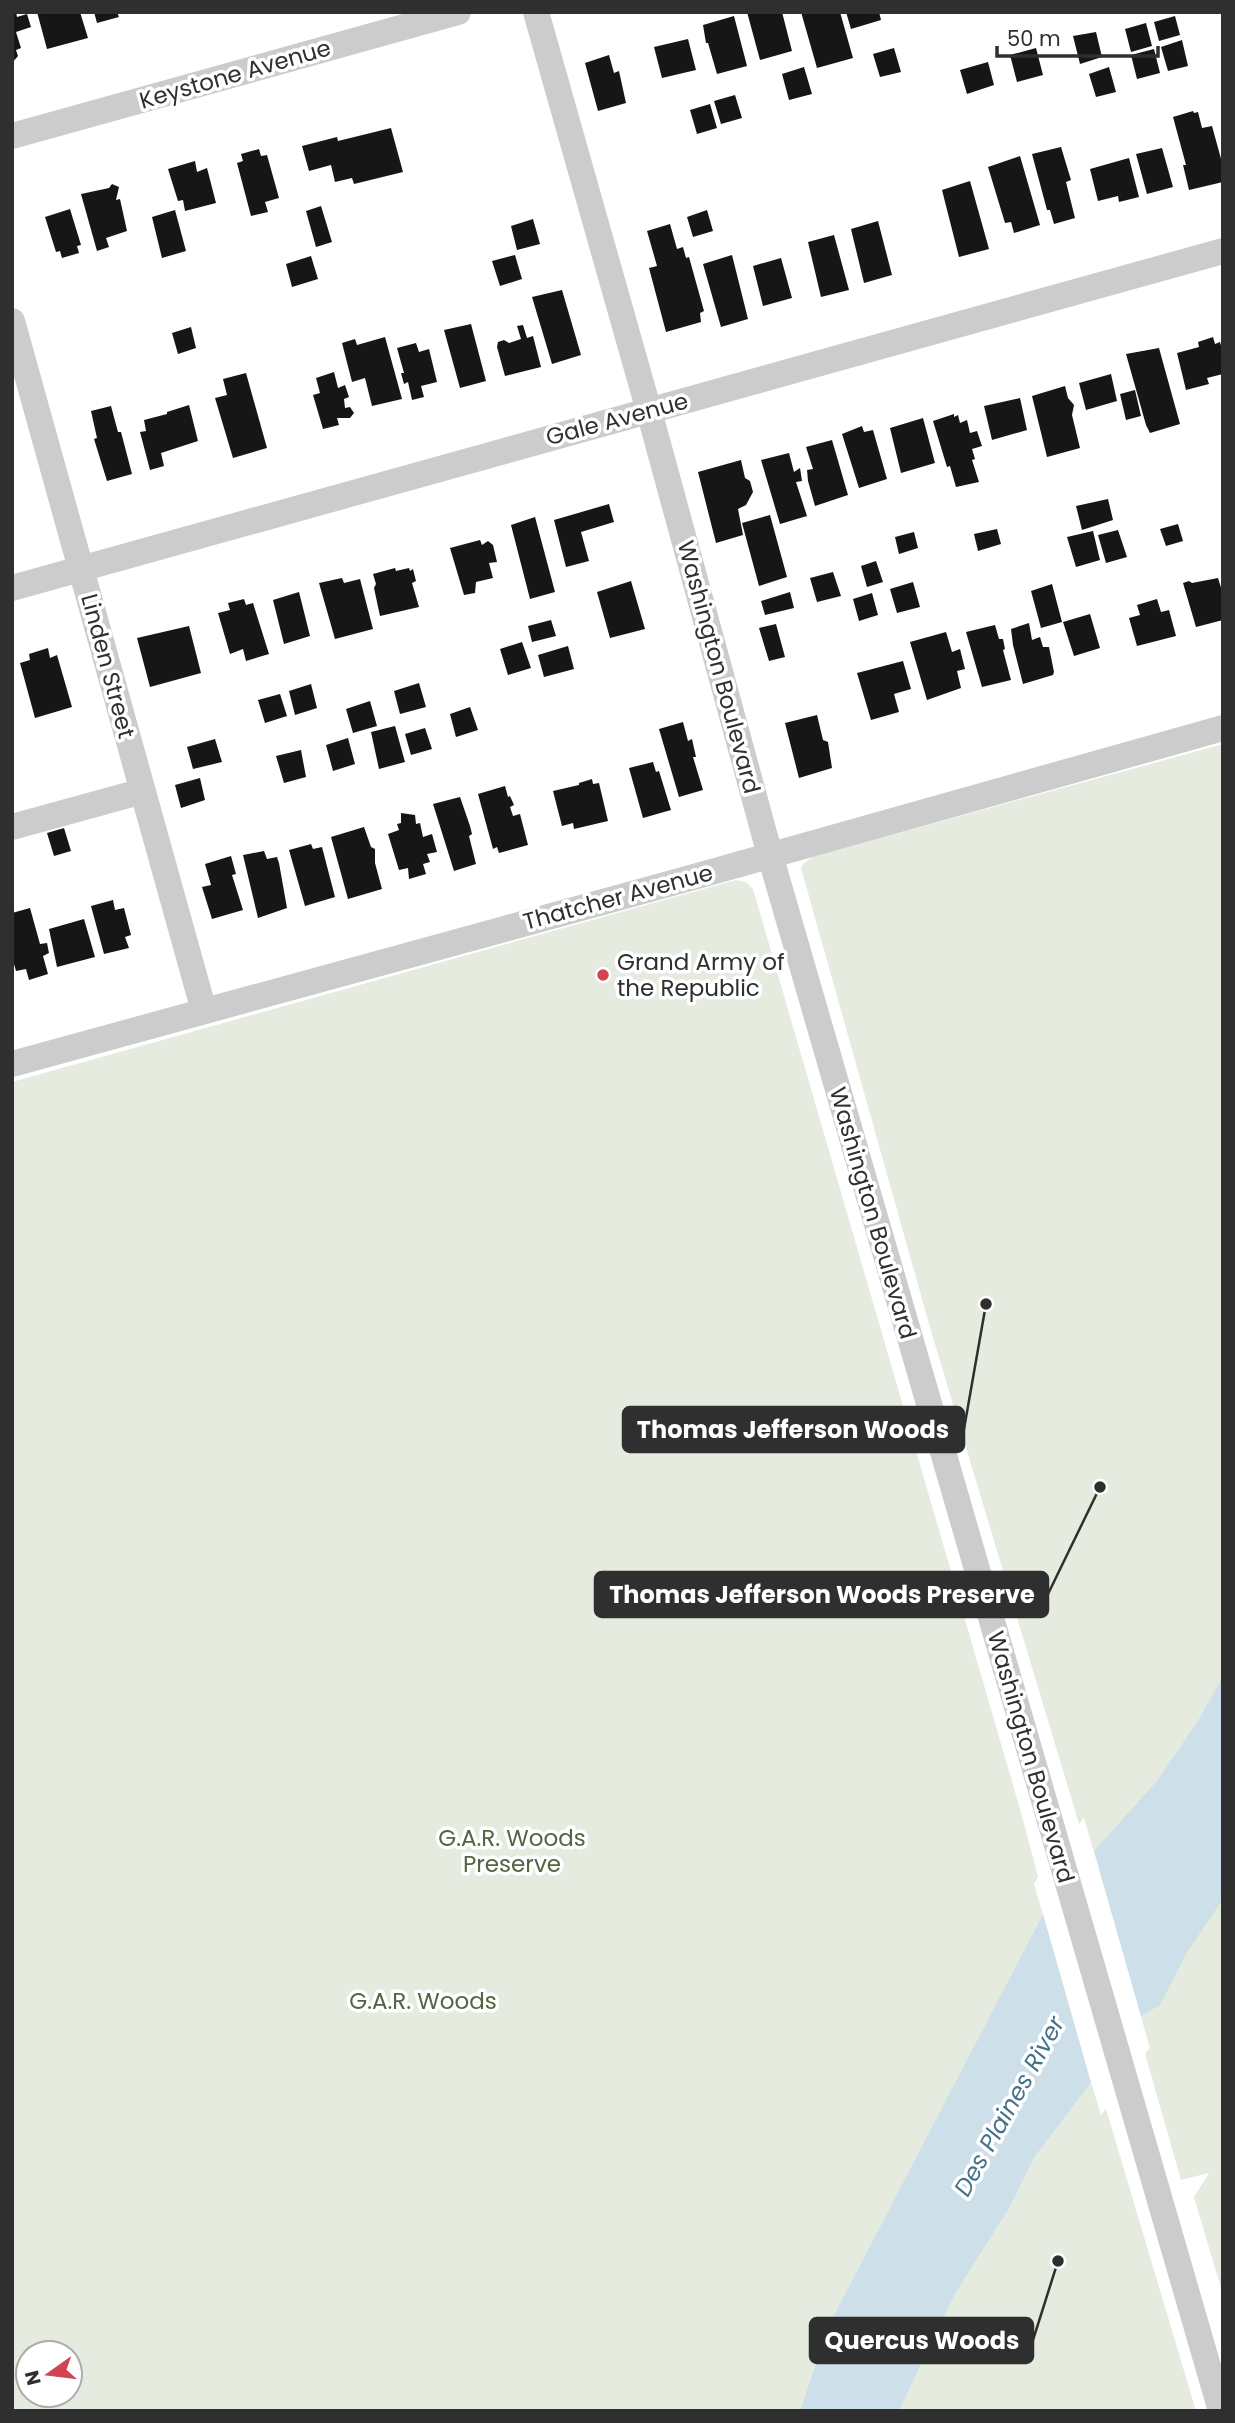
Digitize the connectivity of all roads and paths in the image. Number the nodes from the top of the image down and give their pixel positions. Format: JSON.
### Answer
{"nodes":[{"id":1,"x":458,"y":12,"type":"edge"},
{"id":2,"x":536,"y":12,"type":"edge"},
{"id":3,"x":12,"y":136,"type":"edge"},
{"id":4,"x":1223,"y":251,"type":"edge"},
{"id":5,"x":12,"y":321,"type":"edge"},
{"id":6,"x":649,"y":411,"type":"junction"},
{"id":7,"x":81,"y":569,"type":"junction"},
{"id":8,"x":12,"y":588,"type":"edge"},
{"id":9,"x":1223,"y":728,"type":"edge"},
{"id":10,"x":143,"y":791,"type":"junction"},
{"id":11,"x":12,"y":827,"type":"edge"},
{"id":12,"x":770,"y":855,"type":"junction"},
{"id":13,"x":204,"y":1011,"type":"junction"},
{"id":14,"x":12,"y":1064,"type":"edge"},
{"id":15,"x":1221,"y":2411,"type":"edge"}],
"edges":[{"from":1,"to":3,"type":"street","name":"Keystone Avenue"},
{"from":2,"to":6,"type":"street","name":"Washington Boulevard"},
{"from":4,"to":6,"type":"street","name":"Gale Avenue"},
{"from":5,"to":7,"type":"street","name":"Linden Street"},
{"from":6,"to":7,"type":"street","name":"Gale Avenue"},
{"from":6,"to":12,"type":"street","name":"Washington Boulevard"},
{"from":7,"to":8,"type":"street","name":"Gale Avenue"},
{"from":7,"to":10,"type":"street","name":"Linden Street"},
{"from":9,"to":12,"type":"street","name":"Thatcher Avenue"},
{"from":10,"to":11,"type":"street"},
{"from":10,"to":13,"type":"street","name":"Linden Street"},
{"from":12,"to":13,"type":"street","name":"Thatcher Avenue"},
{"from":12,"to":15,"type":"street","name":"Washington Boulevard"},
{"from":13,"to":14,"type":"street","name":"Thatcher Avenue"}]}
